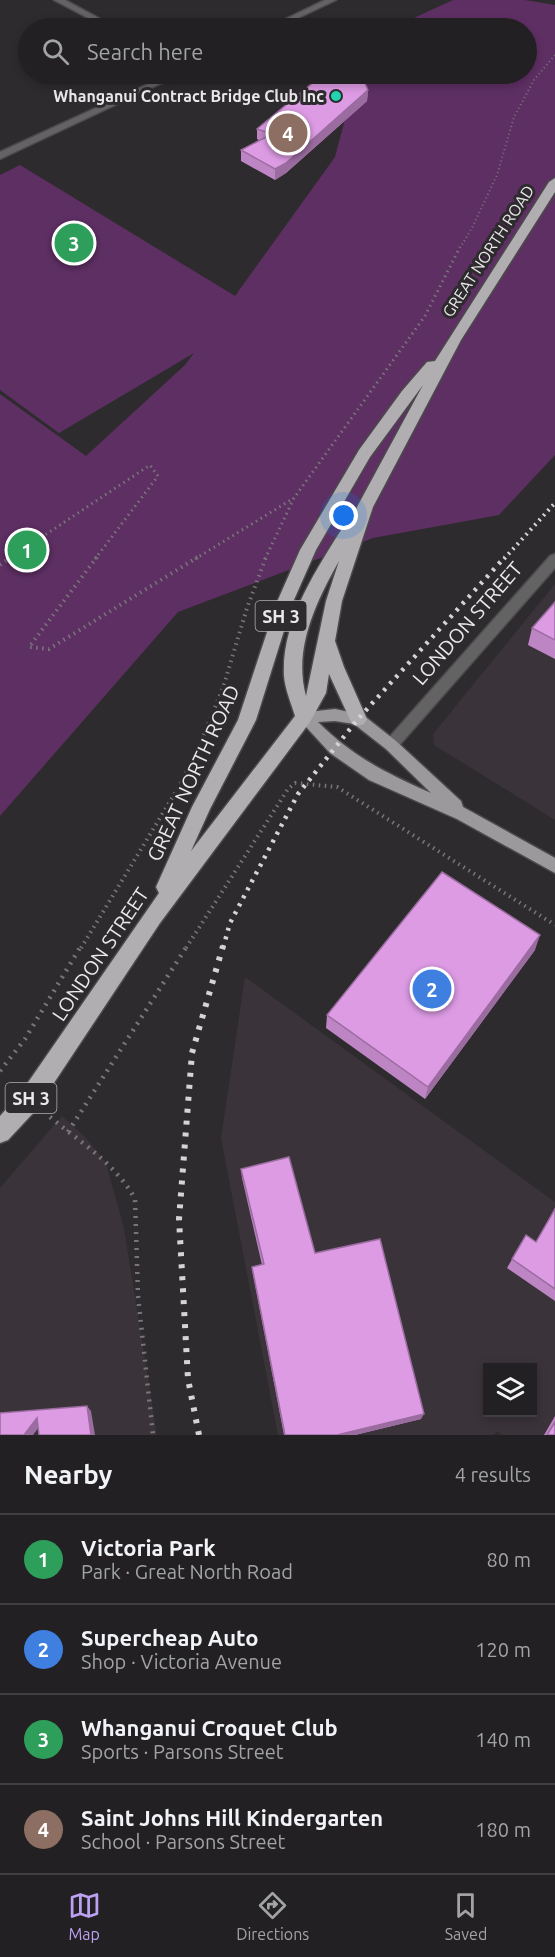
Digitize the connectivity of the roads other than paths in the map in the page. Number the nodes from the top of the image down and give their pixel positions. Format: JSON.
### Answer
{"nodes":[{"id":1,"x":58,"y":0,"type":"edge"},
{"id":2,"x":332,"y":0,"type":"edge"},
{"id":3,"x":93,"y":18,"type":"edge"},
{"id":4,"x":293,"y":18,"type":"edge"},
{"id":5,"x":155,"y":84,"type":"edge"},
{"id":6,"x":0,"y":156,"type":"edge"},
{"id":7,"x":555,"y":182,"type":"edge"},
{"id":8,"x":454,"y":340,"type":"junction"},
{"id":9,"x":365,"y":507,"type":"junction"},
{"id":10,"x":555,"y":559,"type":"edge"},
{"id":11,"x":327,"y":637,"type":"junction"},
{"id":12,"x":304,"y":717,"type":"junction"},
{"id":13,"x":358,"y":719,"type":"junction"},
{"id":14,"x":391,"y":745,"type":"junction"},
{"id":15,"x":463,"y":814,"type":"junction"},
{"id":16,"x":555,"y":866,"type":"edge"},
{"id":17,"x":153,"y":917,"type":"junction"},
{"id":18,"x":0,"y":1132,"type":"edge"}],
"edges":[{"from":1,"to":3,"type":"street"},
{"from":2,"to":4,"type":"street"},
{"from":5,"to":6,"type":"street"},
{"from":7,"to":8,"type":"highway","name":"GREAT NORTH ROAD","number":"SH 3"},
{"from":8,"to":9,"type":"highway","name":"GREAT NORTH ROAD","number":"SH 3"},
{"from":8,"to":17,"type":"highway","name":"GREAT NORTH ROAD","number":"SH 3"},
{"from":9,"to":11,"type":"highway","name":"GREAT NORTH ROAD","number":"SH 3"},
{"from":9,"to":12,"type":"highway"},
{"from":10,"to":14,"type":"street","name":"LONDON STREET"},
{"from":11,"to":12,"type":"highway","name":"GREAT NORTH ROAD","number":"SH 3"},
{"from":11,"to":13,"type":"highway"},
{"from":12,"to":13,"type":"main road"},
{"from":12,"to":15,"type":"main road"},
{"from":12,"to":17,"type":"highway","name":"LONDON STREET","number":"SH 3"},
{"from":13,"to":14,"type":"main road"},
{"from":14,"to":15,"type":"main road"},
{"from":15,"to":16,"type":"main road"},
{"from":17,"to":18,"type":"highway","name":"LONDON STREET","number":"SH 3"}]}
